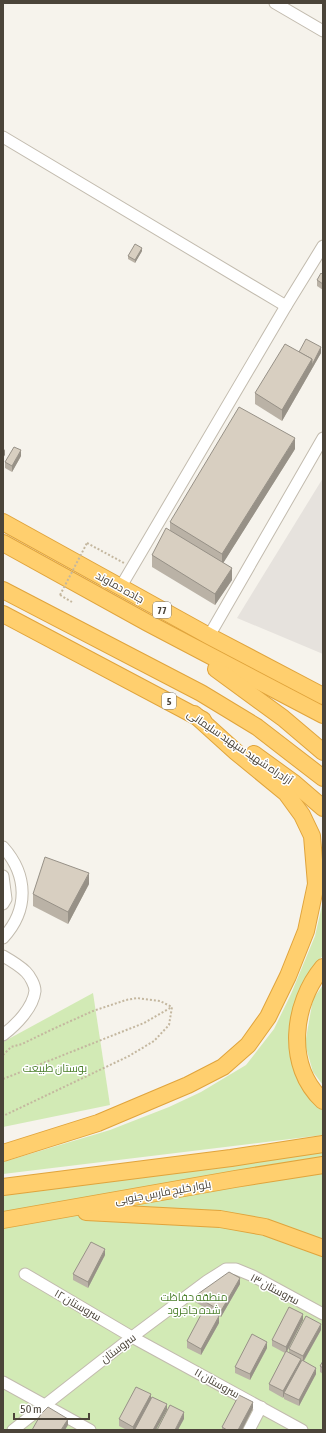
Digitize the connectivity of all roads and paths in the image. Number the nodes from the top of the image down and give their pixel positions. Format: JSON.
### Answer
{"nodes":[{"id":1,"x":275,"y":3,"type":"edge"},
{"id":2,"x":323,"y":31,"type":"edge"},
{"id":3,"x":3,"y":138,"type":"edge"},
{"id":4,"x":323,"y":246,"type":"edge"},
{"id":5,"x":286,"y":306,"type":"junction"},
{"id":6,"x":323,"y":438,"type":"edge"},
{"id":7,"x":3,"y":522,"type":"edge"},
{"id":8,"x":3,"y":543,"type":"edge"},
{"id":9,"x":132,"y":567,"type":"junction"},
{"id":10,"x":120,"y":588,"type":"junction"},
{"id":11,"x":3,"y":590,"type":"edge"},
{"id":12,"x":72,"y":602,"type":"dead end"},
{"id":13,"x":3,"y":614,"type":"edge"},
{"id":14,"x":148,"y":623,"type":"junction"},
{"id":15,"x":209,"y":636,"type":"junction"},
{"id":16,"x":295,"y":681,"type":"junction"},
{"id":17,"x":323,"y":691,"type":"edge"},
{"id":18,"x":323,"y":696,"type":"edge"},
{"id":19,"x":194,"y":714,"type":"junction"},
{"id":20,"x":323,"y":715,"type":"edge"},
{"id":21,"x":323,"y":752,"type":"edge"},
{"id":22,"x":323,"y":778,"type":"edge"},
{"id":23,"x":323,"y":808,"type":"edge"},
{"id":24,"x":3,"y":847,"type":"edge"},
{"id":25,"x":3,"y":876,"type":"edge"},
{"id":26,"x":3,"y":904,"type":"edge"},
{"id":27,"x":3,"y":938,"type":"edge"},
{"id":28,"x":3,"y":956,"type":"edge"},
{"id":29,"x":323,"y":967,"type":"edge"},
{"id":30,"x":172,"y":1007,"type":"junction"},
{"id":31,"x":3,"y":1035,"type":"edge"},
{"id":32,"x":3,"y":1055,"type":"edge"},
{"id":33,"x":3,"y":1079,"type":"edge"},
{"id":34,"x":323,"y":1101,"type":"edge"},
{"id":35,"x":3,"y":1116,"type":"edge"},
{"id":36,"x":323,"y":1144,"type":"edge"},
{"id":37,"x":3,"y":1153,"type":"edge"},
{"id":38,"x":323,"y":1165,"type":"edge"},
{"id":39,"x":3,"y":1187,"type":"edge"},
{"id":40,"x":60,"y":1210,"type":"junction"},
{"id":41,"x":3,"y":1220,"type":"edge"},
{"id":42,"x":323,"y":1248,"type":"edge"},
{"id":43,"x":226,"y":1269,"type":"joint"},
{"id":44,"x":25,"y":1274,"type":"dead end"},
{"id":45,"x":323,"y":1314,"type":"edge"},
{"id":46,"x":132,"y":1337,"type":"junction"},
{"id":47,"x":3,"y":1382,"type":"edge"},
{"id":48,"x":44,"y":1404,"type":"junction"},
{"id":49,"x":261,"y":1407,"type":"junction"},
{"id":50,"x":13,"y":1430,"type":"edge"},
{"id":51,"x":90,"y":1430,"type":"edge"},
{"id":52,"x":249,"y":1430,"type":"edge"},
{"id":53,"x":302,"y":1430,"type":"edge"}],
"edges":[{"from":1,"to":2,"type":"street"},
{"from":3,"to":5,"type":"street"},
{"from":4,"to":5,"type":"street"},
{"from":5,"to":9,"type":"street"},
{"from":6,"to":15,"type":"street"},
{"from":7,"to":10,"type":"highway","name":"جاده دماوند","number":"77"},
{"from":8,"to":14,"type":"highway","name":"جاده دماوند","number":"77"},
{"from":9,"to":10,"type":"street"},
{"from":9,"to":12,"type":"path","bridge":true},
{"from":10,"to":15,"type":"highway","name":"جاده دماوند","number":"77"},
{"from":11,"to":22,"type":"highway","number":"5"},
{"from":13,"to":19,"type":"highway","name":"آزادراه شهید سپهبد سلیمانی","number":"5"},
{"from":14,"to":20,"type":"highway","name":"جاده دماوند","number":"77"},
{"from":14,"to":21,"type":"highway"},
{"from":15,"to":16,"type":"highway","name":"جاده دماوند","number":"77"},
{"from":16,"to":17,"type":"highway"},
{"from":16,"to":18,"type":"highway","name":"جاده دماوند","number":"77"},
{"from":19,"to":23,"type":"highway","name":"آزادراه شهید سپهبد سلیمانی","number":"5"},
{"from":19,"to":37,"type":"highway"},
{"from":24,"to":27,"type":"street"},
{"from":25,"to":26,"type":"street"},
{"from":28,"to":31,"type":"street"},
{"from":29,"to":34,"type":"highway"},
{"from":30,"to":32,"type":"path"},
{"from":30,"to":33,"type":"path"},
{"from":30,"to":35,"type":"path"},
{"from":36,"to":39,"type":"highway"},
{"from":38,"to":40,"type":"highway","name":"بلوار خلیج فارس جنوبی"},
{"from":40,"to":41,"type":"highway","name":"بلوار خلیج فارس جنوبی"},
{"from":40,"to":42,"type":"highway"},
{"from":43,"to":45,"type":"street","name":"سروستان ۱۳"},
{"from":43,"to":46,"type":"street","name":"سروستان"},
{"from":44,"to":46,"type":"street","name":"سروستان ۱۲"},
{"from":46,"to":48,"type":"street","name":"سروستان"},
{"from":46,"to":49,"type":"street","name":"سروستان ۱۱"},
{"from":47,"to":48,"type":"street"},
{"from":48,"to":50,"type":"street","name":"سروستان"},
{"from":48,"to":51,"type":"street"},
{"from":49,"to":52,"type":"street"},
{"from":49,"to":53,"type":"street","name":"سروستان ۱۱"}]}
